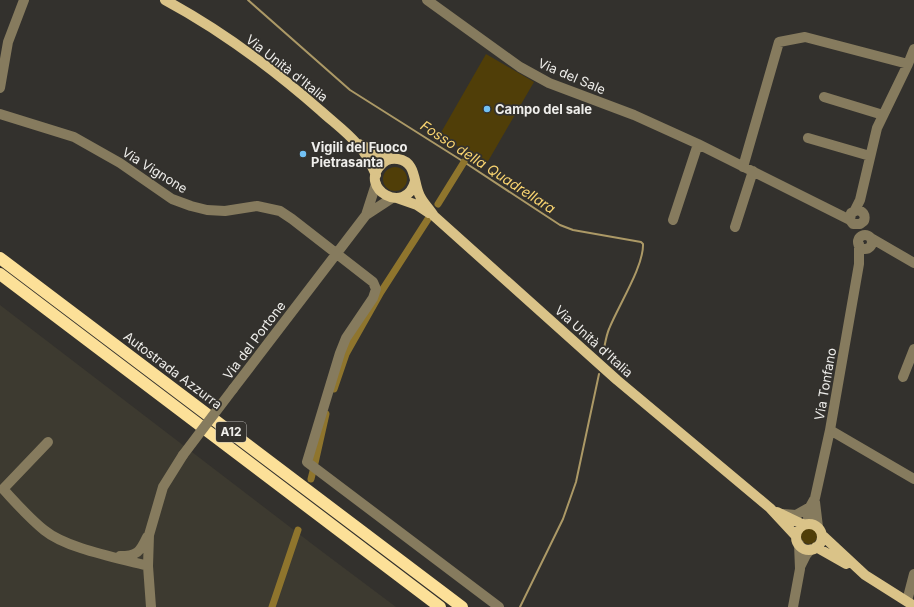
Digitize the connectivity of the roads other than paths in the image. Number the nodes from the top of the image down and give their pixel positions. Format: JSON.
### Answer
{"nodes":[{"id":1,"x":24,"y":0,"type":"edge"},
{"id":2,"x":165,"y":0,"type":"edge"},
{"id":3,"x":427,"y":0,"type":"edge"},
{"id":4,"x":914,"y":49,"type":"edge"},
{"id":5,"x":908,"y":64,"type":"junction"},
{"id":6,"x":0,"y":88,"type":"edge"},
{"id":7,"x":824,"y":97,"type":"dead end"},
{"id":8,"x":0,"y":114,"type":"edge"},
{"id":9,"x":883,"y":115,"type":"junction"},
{"id":10,"x":808,"y":138,"type":"dead end"},
{"id":11,"x":357,"y":143,"type":"junction"},
{"id":12,"x":698,"y":144,"type":"junction"},
{"id":13,"x":870,"y":156,"type":"junction"},
{"id":14,"x":392,"y":159,"type":"junction"},
{"id":15,"x":744,"y":167,"type":"junction"},
{"id":16,"x":753,"y":171,"type":"junction"},
{"id":17,"x":376,"y":179,"type":"junction"},
{"id":18,"x":415,"y":181,"type":"junction"},
{"id":19,"x":394,"y":198,"type":"junction"},
{"id":20,"x":366,"y":215,"type":"junction"},
{"id":21,"x":434,"y":216,"type":"junction"},
{"id":22,"x":856,"y":217,"type":"junction"},
{"id":23,"x":673,"y":220,"type":"dead end"},
{"id":24,"x":735,"y":227,"type":"dead end"},
{"id":25,"x":866,"y":242,"type":"junction"},
{"id":26,"x":336,"y":254,"type":"junction"},
{"id":27,"x":0,"y":258,"type":"edge"},
{"id":28,"x":914,"y":263,"type":"edge"},
{"id":29,"x":0,"y":274,"type":"edge"},
{"id":30,"x":914,"y":349,"type":"edge"},
{"id":31,"x":903,"y":377,"type":"dead end"},
{"id":32,"x":830,"y":430,"type":"junction"},
{"id":33,"x":48,"y":442,"type":"dead end"},
{"id":34,"x":914,"y":479,"type":"edge"},
{"id":35,"x":1,"y":488,"type":"edge"},
{"id":36,"x":813,"y":503,"type":"junction"},
{"id":37,"x":770,"y":508,"type":"junction"},
{"id":38,"x":783,"y":514,"type":"junction"},
{"id":39,"x":805,"y":525,"type":"junction"},
{"id":40,"x":820,"y":531,"type":"junction"},
{"id":41,"x":149,"y":535,"type":"junction"},
{"id":42,"x":798,"y":540,"type":"junction"},
{"id":43,"x":814,"y":548,"type":"junction"},
{"id":44,"x":108,"y":556,"type":"junction"},
{"id":45,"x":148,"y":566,"type":"junction"},
{"id":46,"x":800,"y":569,"type":"junction"},
{"id":47,"x":914,"y":574,"type":"edge"},
{"id":48,"x":865,"y":575,"type":"junction"},
{"id":49,"x":912,"y":587,"type":"edge"},
{"id":50,"x":910,"y":604,"type":"edge"},
{"id":51,"x":151,"y":607,"type":"edge"},
{"id":52,"x":440,"y":607,"type":"edge"},
{"id":53,"x":462,"y":607,"type":"edge"},
{"id":54,"x":498,"y":607,"type":"edge"},
{"id":55,"x":793,"y":607,"type":"edge"}],
"edges":[{"from":1,"to":6,"type":"street"},
{"from":2,"to":11,"type":"main road","name":"Via Unità d'Italia"},
{"from":3,"to":12,"type":"street","name":"Via del Sale"},
{"from":4,"to":5,"type":"street"},
{"from":5,"to":9,"type":"street"},
{"from":5,"to":15,"type":"street"},
{"from":7,"to":9,"type":"street"},
{"from":8,"to":26,"type":"street","name":"Via Vignone"},
{"from":9,"to":13,"type":"street"},
{"from":10,"to":13,"type":"street"},
{"from":11,"to":14,"type":"main road"},
{"from":11,"to":17,"type":"main road","name":"Via Unità d'Italia"},
{"from":12,"to":15,"type":"street","name":"Via del Sale"},
{"from":12,"to":23,"type":"street"},
{"from":13,"to":22,"type":"street"},
{"from":14,"to":17,"type":"main road"},
{"from":14,"to":18,"type":"main road"},
{"from":15,"to":16,"type":"street","name":"Via del Sale"},
{"from":16,"to":22,"type":"street","name":"Via del Sale"},
{"from":16,"to":24,"type":"street"},
{"from":17,"to":19,"type":"main road"},
{"from":17,"to":20,"type":"street"},
{"from":18,"to":19,"type":"main road"},
{"from":18,"to":21,"type":"main road","name":"Via Unità d'Italia"},
{"from":19,"to":20,"type":"street","name":"Via del Portone"},
{"from":19,"to":21,"type":"main road"},
{"from":20,"to":26,"type":"street","name":"Via del Portone"},
{"from":21,"to":37,"type":"main road","name":"Via Unità d'Italia"},
{"from":22,"to":25,"type":"street","name":"Via Tonfano"},
{"from":25,"to":28,"type":"street"},
{"from":25,"to":32,"type":"street","name":"Via Tonfano"},
{"from":26,"to":41,"type":"street","name":"Via del Portone","bridge":true},
{"from":26,"to":54,"type":"street","name":"Via Vignone"},
{"from":27,"to":53,"type":"highway","name":"Autostrada Azzurra","number":"A12"},
{"from":29,"to":52,"type":"highway","number":"A12"},
{"from":30,"to":31,"type":"street"},
{"from":32,"to":34,"type":"street"},
{"from":32,"to":36,"type":"street","name":"Via Tonfano"},
{"from":33,"to":35,"type":"street"},
{"from":35,"to":44,"type":"street"},
{"from":36,"to":38,"type":"street"},
{"from":36,"to":39,"type":"street","name":"Via Tonfano"},
{"from":36,"to":40,"type":"street"},
{"from":37,"to":38,"type":"main road"},
{"from":37,"to":42,"type":"main road"},
{"from":38,"to":39,"type":"main road"},
{"from":39,"to":40,"type":"main road"},
{"from":39,"to":42,"type":"main road"},
{"from":40,"to":43,"type":"main road"},
{"from":40,"to":48,"type":"main road"},
{"from":41,"to":44,"type":"street"},
{"from":41,"to":45,"type":"street","name":"Via del Portone"},
{"from":42,"to":43,"type":"main road"},
{"from":42,"to":46,"type":"street"},
{"from":43,"to":46,"type":"street"},
{"from":43,"to":48,"type":"main road"},
{"from":44,"to":45,"type":"street"},
{"from":45,"to":51,"type":"street","name":"Via del Portone"},
{"from":46,"to":55,"type":"street"},
{"from":47,"to":49,"type":"street"},
{"from":48,"to":50,"type":"main road"},
{"from":49,"to":50,"type":"street"}]}
